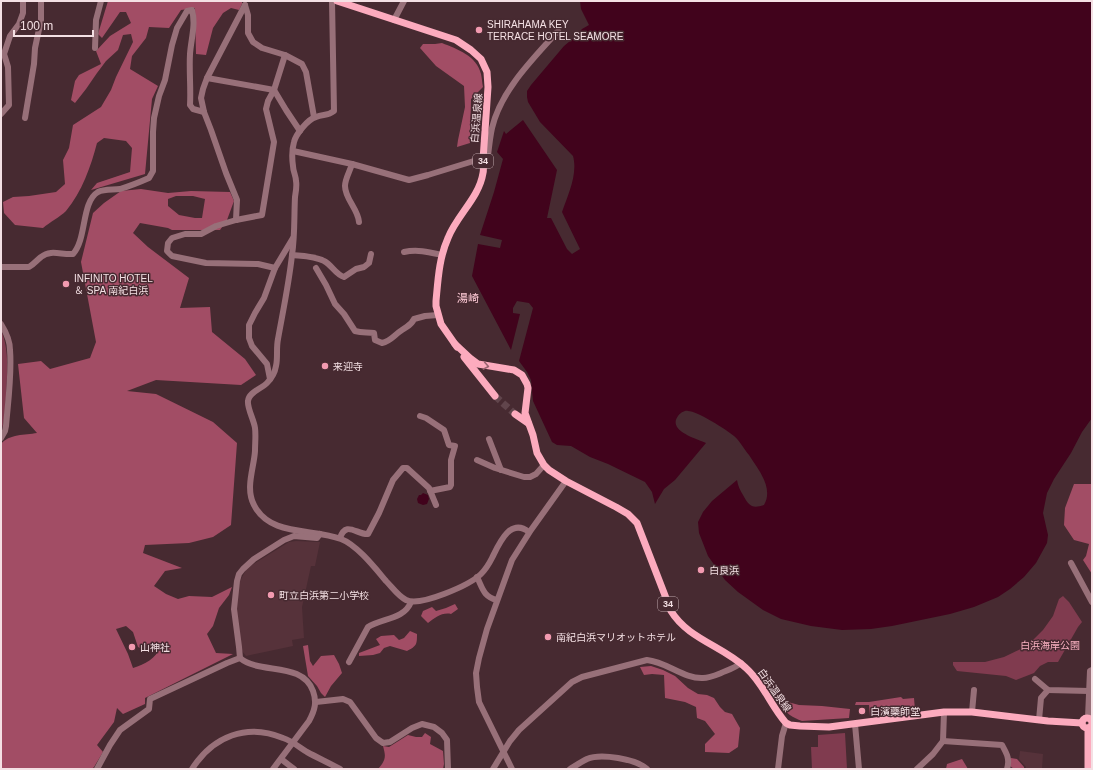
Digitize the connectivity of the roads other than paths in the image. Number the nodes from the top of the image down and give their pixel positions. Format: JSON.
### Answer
{"nodes":[{"id":1,"x":23,"y":1,"type":"edge"},
{"id":2,"x":41,"y":1,"type":"edge"},
{"id":3,"x":101,"y":1,"type":"edge"},
{"id":4,"x":332,"y":1,"type":"edge"},
{"id":5,"x":337,"y":1,"type":"edge"},
{"id":6,"x":404,"y":1,"type":"edge"},
{"id":7,"x":245,"y":3,"type":"edge"},
{"id":8,"x":394,"y":20,"type":"junction"},
{"id":9,"x":558,"y":31,"type":"dead end"},
{"id":10,"x":96,"y":48,"type":"dead end"},
{"id":11,"x":285,"y":56,"type":"junction"},
{"id":12,"x":207,"y":78,"type":"junction"},
{"id":13,"x":274,"y":90,"type":"junction"},
{"id":14,"x":204,"y":112,"type":"junction"},
{"id":15,"x":1,"y":114,"type":"edge"},
{"id":16,"x":314,"y":117,"type":"junction"},
{"id":17,"x":25,"y":118,"type":"dead end"},
{"id":18,"x":300,"y":131,"type":"junction"},
{"id":19,"x":293,"y":151,"type":"junction"},
{"id":20,"x":482,"y":160,"type":"junction"},
{"id":21,"x":352,"y":164,"type":"junction"},
{"id":22,"x":236,"y":220,"type":"junction"},
{"id":23,"x":359,"y":222,"type":"dead end"},
{"id":24,"x":293,"y":237,"type":"junction"},
{"id":25,"x":404,"y":252,"type":"dead end"},
{"id":26,"x":371,"y":254,"type":"dead end"},
{"id":27,"x":292,"y":255,"type":"junction"},
{"id":28,"x":442,"y":255,"type":"junction"},
{"id":29,"x":1,"y":268,"type":"edge"},
{"id":30,"x":275,"y":268,"type":"junction"},
{"id":31,"x":316,"y":268,"type":"dead end"},
{"id":32,"x":438,"y":315,"type":"junction"},
{"id":33,"x":1,"y":324,"type":"edge"},
{"id":34,"x":456,"y":344,"type":"junction"},
{"id":35,"x":270,"y":379,"type":"junction"},
{"id":36,"x":495,"y":396,"type":"tunnel mouth"},
{"id":37,"x":515,"y":414,"type":"tunnel mouth"},
{"id":38,"x":420,"y":416,"type":"dead end"},
{"id":39,"x":530,"y":424,"type":"junction"},
{"id":40,"x":1,"y":438,"type":"edge"},
{"id":41,"x":489,"y":439,"type":"dead end"},
{"id":42,"x":477,"y":460,"type":"dead end"},
{"id":43,"x":544,"y":465,"type":"junction"},
{"id":44,"x":501,"y":470,"type":"junction"},
{"id":45,"x":566,"y":481,"type":"junction"},
{"id":46,"x":430,"y":491,"type":"junction"},
{"id":47,"x":436,"y":505,"type":"dead end"},
{"id":48,"x":529,"y":532,"type":"junction"},
{"id":49,"x":320,"y":534,"type":"junction"},
{"id":50,"x":340,"y":538,"type":"junction"},
{"id":51,"x":1071,"y":563,"type":"dead end"},
{"id":52,"x":477,"y":577,"type":"junction"},
{"id":53,"x":497,"y":600,"type":"junction"},
{"id":54,"x":412,"y":602,"type":"junction"},
{"id":55,"x":1092,"y":602,"type":"edge"},
{"id":56,"x":240,"y":658,"type":"junction"},
{"id":57,"x":349,"y":662,"type":"dead end"},
{"id":58,"x":741,"y":663,"type":"junction"},
{"id":59,"x":1091,"y":671,"type":"edge"},
{"id":60,"x":1035,"y":679,"type":"dead end"},
{"id":61,"x":974,"y":690,"type":"dead end"},
{"id":62,"x":1048,"y":690,"type":"junction"},
{"id":63,"x":1089,"y":691,"type":"junction"},
{"id":64,"x":316,"y":702,"type":"junction"},
{"id":65,"x":944,"y":712,"type":"junction"},
{"id":66,"x":972,"y":712,"type":"junction"},
{"id":67,"x":1039,"y":720,"type":"junction"},
{"id":68,"x":786,"y":722,"type":"junction"},
{"id":69,"x":1089,"y":723,"type":"edge"},
{"id":70,"x":855,"y":724,"type":"junction"},
{"id":71,"x":943,"y":741,"type":"junction"},
{"id":72,"x":293,"y":742,"type":"junction"},
{"id":73,"x":503,"y":752,"type":"junction"},
{"id":74,"x":281,"y":760,"type":"junction"},
{"id":75,"x":97,"y":769,"type":"edge"},
{"id":76,"x":192,"y":769,"type":"edge"},
{"id":77,"x":273,"y":769,"type":"edge"},
{"id":78,"x":294,"y":769,"type":"edge"},
{"id":79,"x":340,"y":769,"type":"edge"},
{"id":80,"x":448,"y":769,"type":"edge"},
{"id":81,"x":493,"y":769,"type":"edge"},
{"id":82,"x":512,"y":769,"type":"edge"},
{"id":83,"x":570,"y":769,"type":"edge"},
{"id":84,"x":647,"y":769,"type":"edge"},
{"id":85,"x":778,"y":769,"type":"edge"},
{"id":86,"x":859,"y":769,"type":"edge"},
{"id":87,"x":917,"y":769,"type":"edge"},
{"id":88,"x":1007,"y":769,"type":"edge"},
{"id":89,"x":1088,"y":769,"type":"edge"}],
"edges":[{"from":1,"to":15,"type":"street"},
{"from":2,"to":17,"type":"street"},
{"from":3,"to":10,"type":"street"},
{"from":4,"to":16,"type":"street"},
{"from":5,"to":8,"type":"main road","name":"白浜温泉線","number":"34"},
{"from":6,"to":8,"type":"street"},
{"from":7,"to":11,"type":"street"},
{"from":7,"to":12,"type":"street"},
{"from":8,"to":20,"type":"main road","name":"白浜温泉線","number":"34"},
{"from":9,"to":20,"type":"street"},
{"from":11,"to":13,"type":"street"},
{"from":11,"to":16,"type":"street"},
{"from":12,"to":13,"type":"street"},
{"from":12,"to":14,"type":"street"},
{"from":13,"to":18,"type":"street"},
{"from":13,"to":22,"type":"street"},
{"from":14,"to":22,"type":"street"},
{"from":14,"to":29,"type":"street"},
{"from":16,"to":18,"type":"street"},
{"from":18,"to":19,"type":"street"},
{"from":19,"to":21,"type":"street"},
{"from":19,"to":24,"type":"street"},
{"from":20,"to":21,"type":"street"},
{"from":20,"to":28,"type":"main road","name":"白浜温泉線","number":"34"},
{"from":21,"to":23,"type":"street"},
{"from":22,"to":30,"type":"street"},
{"from":24,"to":27,"type":"street"},
{"from":24,"to":30,"type":"street"},
{"from":25,"to":28,"type":"street"},
{"from":26,"to":27,"type":"street"},
{"from":27,"to":35,"type":"street"},
{"from":28,"to":32,"type":"main road","name":"白浜温泉線","number":"34"},
{"from":30,"to":35,"type":"street"},
{"from":31,"to":32,"type":"street"},
{"from":32,"to":34,"type":"main road","name":"白浜温泉線","number":"34"},
{"from":33,"to":40,"type":"street"},
{"from":34,"to":36,"type":"main road","name":"白浜温泉線","number":"34"},
{"from":34,"to":39,"type":"main road","name":"白浜温泉線","number":"34","one_way":true},
{"from":35,"to":49,"type":"street"},
{"from":37,"to":39,"type":"main road"},
{"from":38,"to":46,"type":"street"},
{"from":39,"to":43,"type":"main road","name":"白浜温泉線","number":"34"},
{"from":41,"to":44,"type":"street"},
{"from":42,"to":44,"type":"street"},
{"from":43,"to":44,"type":"street"},
{"from":43,"to":45,"type":"main road","name":"白浜温泉線","number":"34"},
{"from":45,"to":48,"type":"street"},
{"from":45,"to":58,"type":"main road","name":"白浜温泉線","number":"34"},
{"from":46,"to":47,"type":"street"},
{"from":46,"to":50,"type":"street"},
{"from":48,"to":52,"type":"street"},
{"from":48,"to":53,"type":"street"},
{"from":49,"to":50,"type":"street"},
{"from":49,"to":56,"type":"street"},
{"from":50,"to":54,"type":"street"},
{"from":51,"to":55,"type":"street"},
{"from":52,"to":53,"type":"street"},
{"from":52,"to":54,"type":"street"},
{"from":53,"to":73,"type":"street"},
{"from":54,"to":57,"type":"street"},
{"from":56,"to":64,"type":"street"},
{"from":56,"to":75,"type":"street"},
{"from":58,"to":68,"type":"main road","name":"白浜温泉線","number":"34"},
{"from":58,"to":73,"type":"street"},
{"from":59,"to":63,"type":"street"},
{"from":60,"to":62,"type":"street"},
{"from":61,"to":66,"type":"street"},
{"from":62,"to":63,"type":"street"},
{"from":62,"to":67,"type":"street"},
{"from":63,"to":69,"type":"street"},
{"from":64,"to":72,"type":"street"},
{"from":64,"to":80,"type":"street"},
{"from":65,"to":66,"type":"main road","name":"白浜温泉線"},
{"from":65,"to":70,"type":"main road","name":"白浜温泉線"},
{"from":65,"to":71,"type":"street"},
{"from":66,"to":67,"type":"main road","name":"白浜温泉線"},
{"from":67,"to":69,"type":"main road","name":"白浜温泉線"},
{"from":68,"to":70,"type":"main road","name":"白浜温泉線"},
{"from":68,"to":85,"type":"street"},
{"from":69,"to":89,"type":"main road"},
{"from":70,"to":86,"type":"street"},
{"from":71,"to":87,"type":"street"},
{"from":71,"to":88,"type":"street"},
{"from":72,"to":74,"type":"street"},
{"from":72,"to":76,"type":"street"},
{"from":72,"to":79,"type":"street"},
{"from":73,"to":81,"type":"street"},
{"from":73,"to":82,"type":"street"},
{"from":74,"to":77,"type":"street"},
{"from":74,"to":78,"type":"street"},
{"from":83,"to":84,"type":"street"}]}
